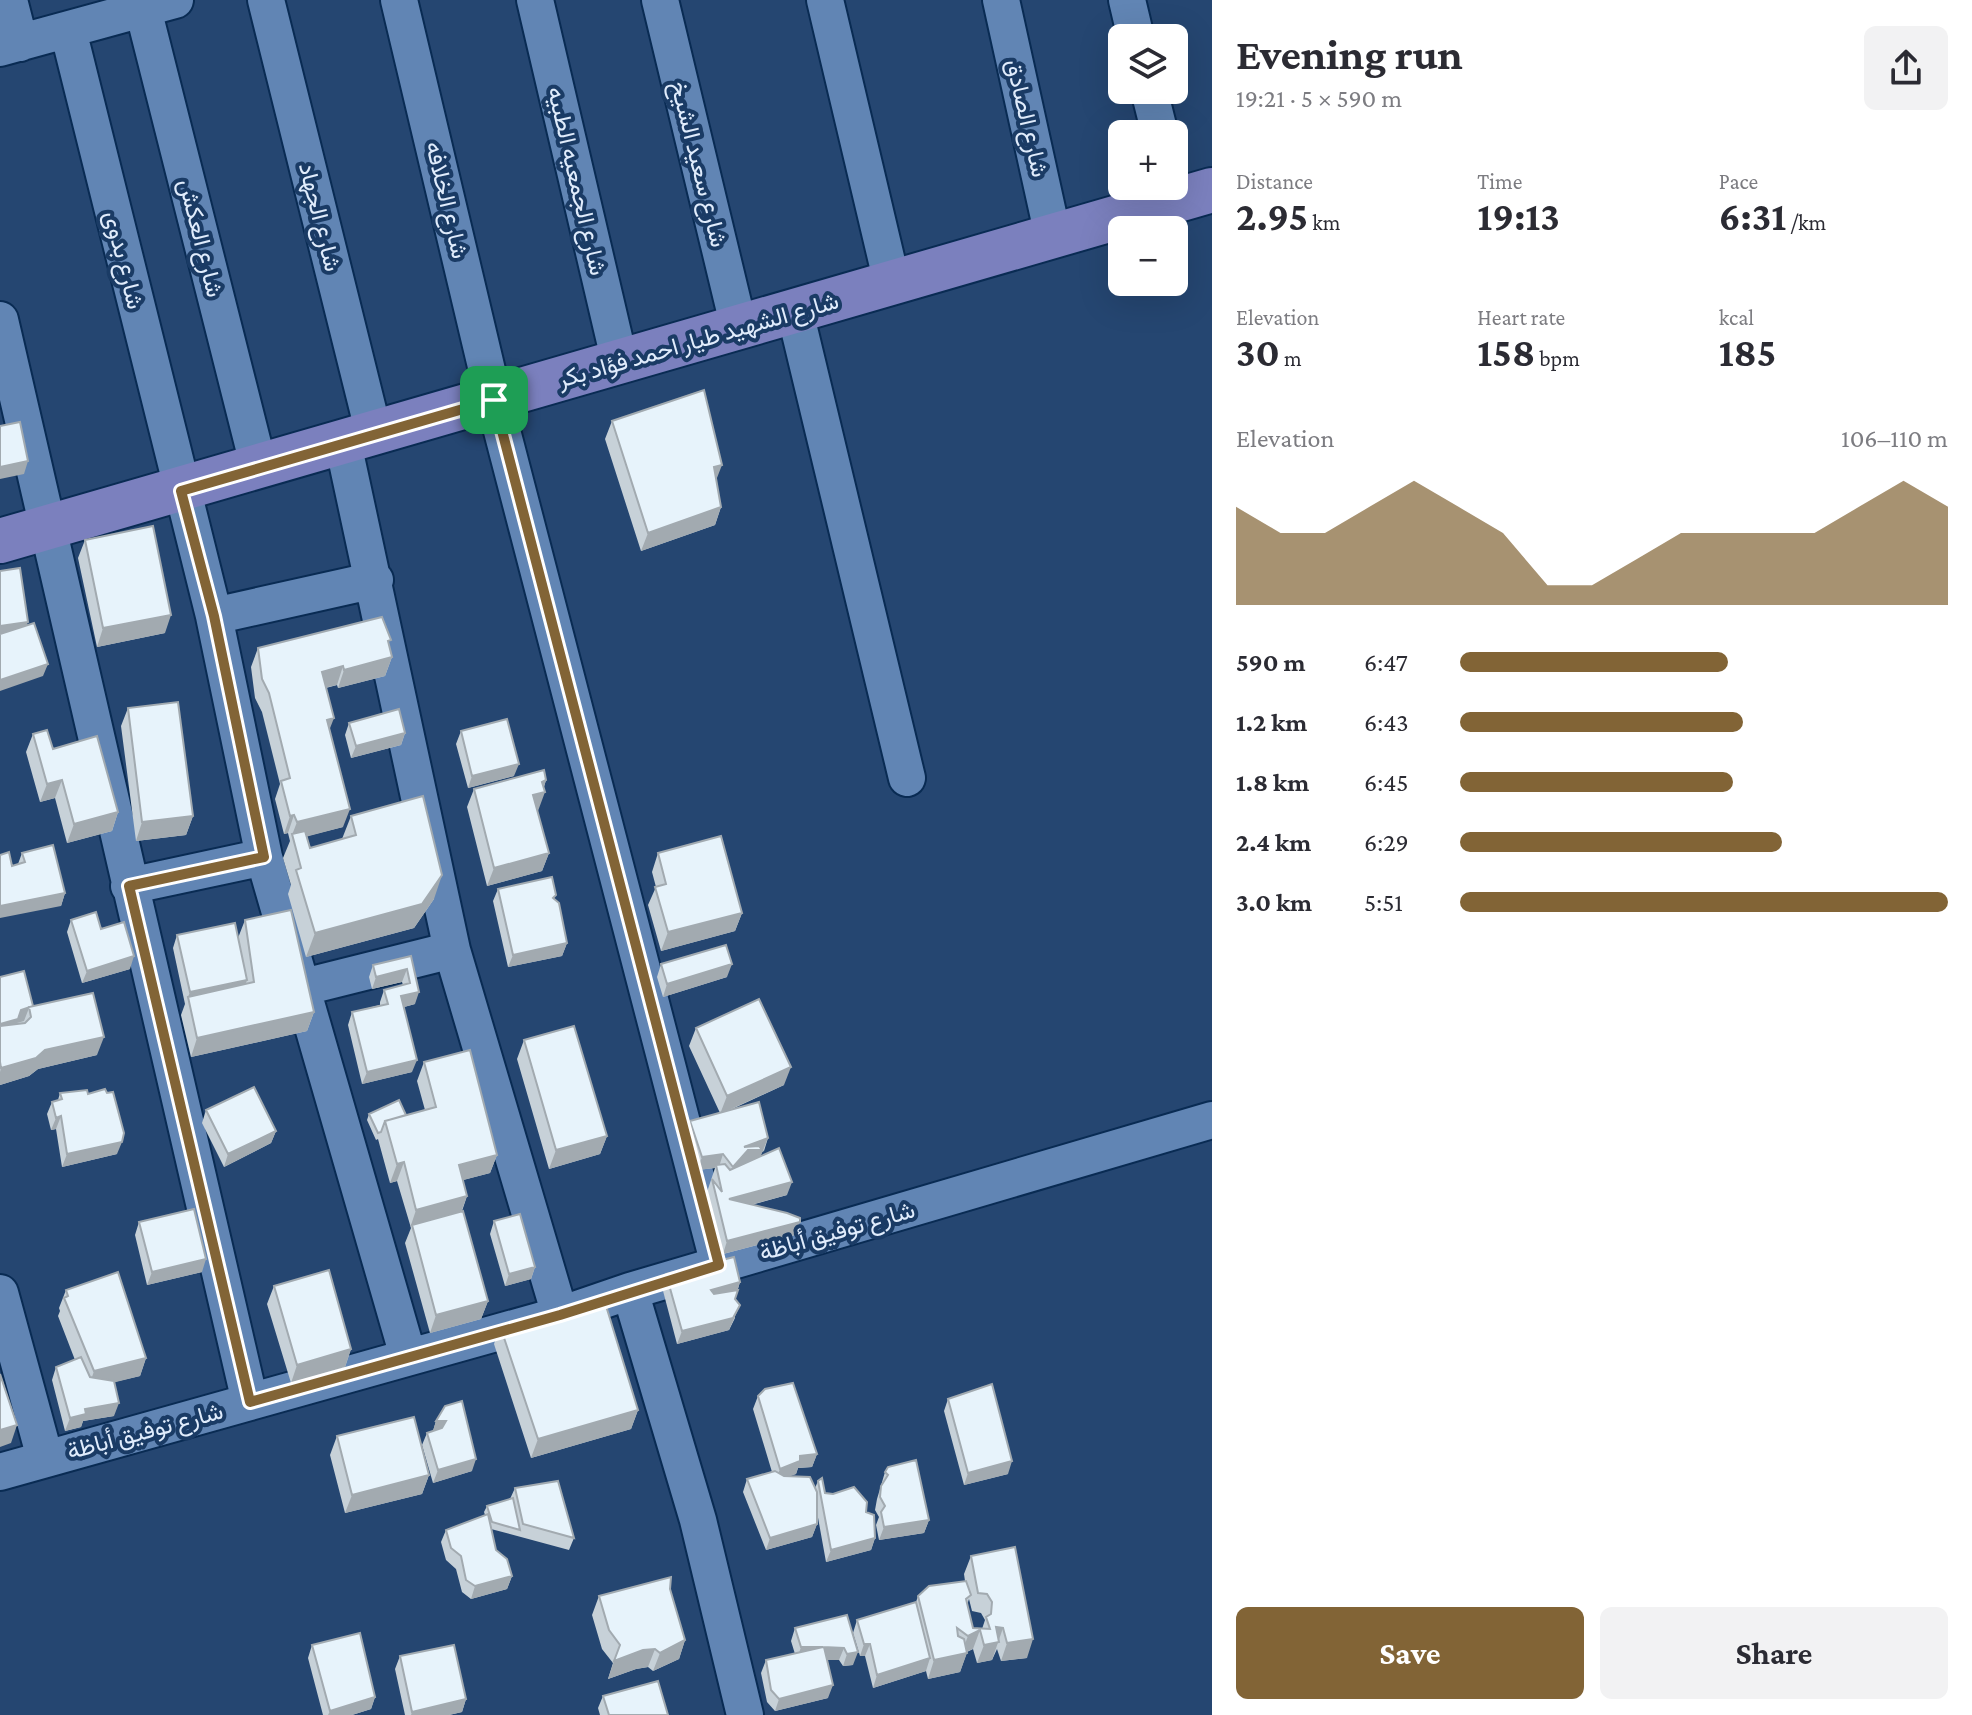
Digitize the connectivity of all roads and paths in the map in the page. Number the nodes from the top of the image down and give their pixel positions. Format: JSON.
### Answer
{"nodes":[{"id":1,"x":9,"y":0,"type":"edge"},
{"id":2,"x":266,"y":0,"type":"edge"},
{"id":3,"x":399,"y":0,"type":"edge"},
{"id":4,"x":535,"y":0,"type":"edge"},
{"id":5,"x":660,"y":0,"type":"edge"},
{"id":6,"x":825,"y":0,"type":"edge"},
{"id":7,"x":1001,"y":0,"type":"edge"},
{"id":8,"x":1127,"y":0,"type":"edge"},
{"id":9,"x":159,"y":4,"type":"edge"},
{"id":10,"x":1133,"y":24,"type":"edge"},
{"id":11,"x":68,"y":30,"type":"junction"},
{"id":12,"x":10,"y":46,"type":"edge"},
{"id":13,"x":1196,"y":194,"type":"edge"},
{"id":14,"x":1053,"y":236,"type":"junction"},
{"id":15,"x":892,"y":283,"type":"junction"},
{"id":16,"x":795,"y":312,"type":"junction"},
{"id":17,"x":0,"y":320,"type":"edge"},
{"id":18,"x":739,"y":328,"type":"junction"},
{"id":19,"x":620,"y":363,"type":"junction"},
{"id":20,"x":494,"y":400,"type":"junction"},
{"id":21,"x":358,"y":439,"type":"junction"},
{"id":22,"x":259,"y":468,"type":"junction"},
{"id":23,"x":181,"y":491,"type":"junction"},
{"id":24,"x":46,"y":529,"type":"junction"},
{"id":25,"x":0,"y":541,"type":"edge"},
{"id":26,"x":375,"y":580,"type":"junction"},
{"id":27,"x":214,"y":616,"type":"junction"},
{"id":28,"x":907,"y":778,"type":"dead end"},
{"id":29,"x":264,"y":857,"type":"junction"},
{"id":30,"x":129,"y":886,"type":"junction"},
{"id":31,"x":452,"y":950,"type":"junction"},
{"id":32,"x":304,"y":987,"type":"junction"},
{"id":33,"x":1212,"y":1120,"type":"edge"},
{"id":34,"x":719,"y":1265,"type":"junction"},
{"id":35,"x":630,"y":1291,"type":"junction"},
{"id":36,"x":0,"y":1293,"type":"edge"},
{"id":37,"x":560,"y":1315,"type":"junction"},
{"id":38,"x":408,"y":1356,"type":"junction"},
{"id":39,"x":250,"y":1402,"type":"junction"},
{"id":40,"x":45,"y":1458,"type":"junction"},
{"id":41,"x":0,"y":1472,"type":"edge"},
{"id":42,"x":745,"y":1715,"type":"edge"}],
"edges":[{"from":1,"to":12,"type":"street"},
{"from":2,"to":21,"type":"street","name":"شارع الجهاد"},
{"from":3,"to":20,"type":"street","name":"شارع الخلافه"},
{"from":4,"to":19,"type":"street","name":"شارع الجمعيه الطبيه"},
{"from":5,"to":18,"type":"street","name":"شارع سعيد الشيخ"},
{"from":6,"to":15,"type":"street"},
{"from":7,"to":14,"type":"street","name":"شارع الصادق"},
{"from":8,"to":10,"type":"street"},
{"from":9,"to":11,"type":"street"},
{"from":9,"to":22,"type":"street","name":"شارع العكش"},
{"from":11,"to":12,"type":"street"},
{"from":11,"to":23,"type":"street","name":"شارع بدوى"},
{"from":13,"to":14,"type":"street","name":"شارع الشهيد طيار احمد فؤاد بكر"},
{"from":14,"to":15,"type":"street","name":"شارع الشهيد طيار احمد فؤاد بكر"},
{"from":15,"to":16,"type":"street","name":"شارع الشهيد طيار احمد فؤاد بكر"},
{"from":16,"to":18,"type":"street","name":"شارع الشهيد طيار احمد فؤاد بكر"},
{"from":16,"to":28,"type":"street"},
{"from":17,"to":24,"type":"street"},
{"from":18,"to":19,"type":"street","name":"شارع الشهيد طيار احمد فؤاد بكر"},
{"from":19,"to":20,"type":"street","name":"شارع الشهيد طيار احمد فؤاد بكر"},
{"from":20,"to":21,"type":"street","name":"شارع الشهيد طيار احمد فؤاد بكر"},
{"from":20,"to":34,"type":"street","name":"شارع الخلافه"},
{"from":21,"to":22,"type":"street","name":"شارع الشهيد طيار احمد فؤاد بكر"},
{"from":21,"to":26,"type":"street","name":"شارع الجهاد"},
{"from":22,"to":23,"type":"street","name":"شارع الشهيد طيار احمد فؤاد بكر"},
{"from":23,"to":24,"type":"street","name":"شارع الشهيد طيار احمد فؤاد بكر"},
{"from":23,"to":27,"type":"street","name":"شارع بدوى"},
{"from":24,"to":25,"type":"street","name":"شارع الشهيد طيار احمد فؤاد بكر"},
{"from":24,"to":30,"type":"street"},
{"from":26,"to":27,"type":"street"},
{"from":26,"to":31,"type":"street","name":"شارع الجهاد"},
{"from":27,"to":29,"type":"street","name":"شارع بدوى"},
{"from":29,"to":30,"type":"street"},
{"from":29,"to":32,"type":"street","name":"شارع بدوى"},
{"from":30,"to":39,"type":"street"},
{"from":31,"to":32,"type":"street"},
{"from":31,"to":37,"type":"street","name":"شارع الجهاد"},
{"from":32,"to":38,"type":"street","name":"شارع بدوى"},
{"from":33,"to":34,"type":"street","name":"شارع توفيق أباظة"},
{"from":34,"to":35,"type":"street","name":"شارع توفيق أباظة"},
{"from":35,"to":37,"type":"street","name":"شارع توفيق أباظة"},
{"from":35,"to":42,"type":"street"},
{"from":36,"to":40,"type":"street"},
{"from":37,"to":38,"type":"street","name":"شارع توفيق أباظة"},
{"from":38,"to":39,"type":"street","name":"شارع توفيق أباظة"},
{"from":39,"to":40,"type":"street","name":"شارع توفيق أباظة"},
{"from":40,"to":41,"type":"street","name":"شارع توفيق أباظة"}]}
